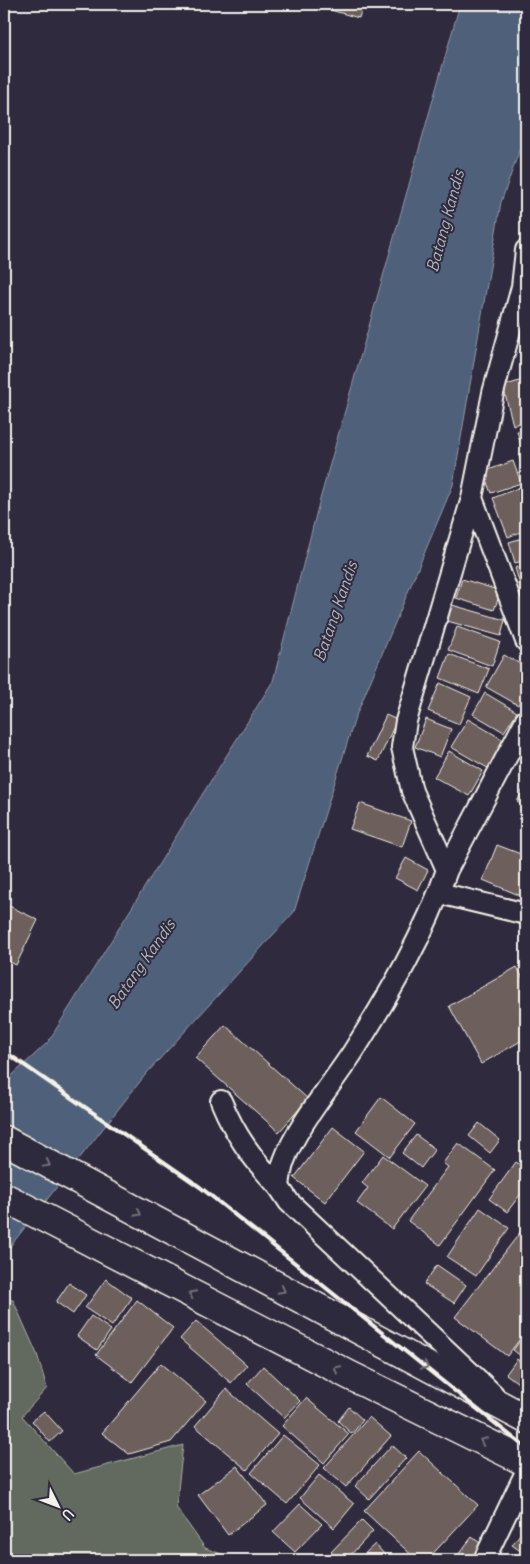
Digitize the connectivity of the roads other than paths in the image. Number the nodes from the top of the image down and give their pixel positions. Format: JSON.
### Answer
{"nodes":[{"id":1,"x":526,"y":250,"type":"edge"},
{"id":2,"x":524,"y":293,"type":"edge"},
{"id":3,"x":472,"y":498,"type":"junction"},
{"id":4,"x":526,"y":641,"type":"edge"},
{"id":5,"x":526,"y":720,"type":"edge"},
{"id":6,"x":447,"y":870,"type":"junction"},
{"id":7,"x":439,"y":893,"type":"junction"},
{"id":8,"x":526,"y":914,"type":"edge"},
{"id":9,"x":221,"y":1101,"type":"dead end"},
{"id":10,"x":4,"y":1140,"type":"edge"},
{"id":11,"x":279,"y":1187,"type":"junction"},
{"id":12,"x":4,"y":1196,"type":"edge"},
{"id":13,"x":519,"y":1415,"type":"edge"},
{"id":14,"x":526,"y":1462,"type":"edge"},
{"id":15,"x":526,"y":1472,"type":"edge"},
{"id":16,"x":484,"y":1560,"type":"edge"}],
"edges":[{"from":1,"to":2,"type":"street"},
{"from":2,"to":3,"type":"street"},
{"from":3,"to":4,"type":"street"},
{"from":3,"to":6,"type":"street"},
{"from":5,"to":6,"type":"street"},
{"from":6,"to":7,"type":"street"},
{"from":7,"to":8,"type":"street"},
{"from":7,"to":11,"type":"street"},
{"from":9,"to":11,"type":"street"},
{"from":10,"to":13,"type":"highway","one_way":true},
{"from":11,"to":13,"type":"street"},
{"from":14,"to":12,"type":"highway","one_way":true},
{"from":15,"to":16,"type":"street"}]}
